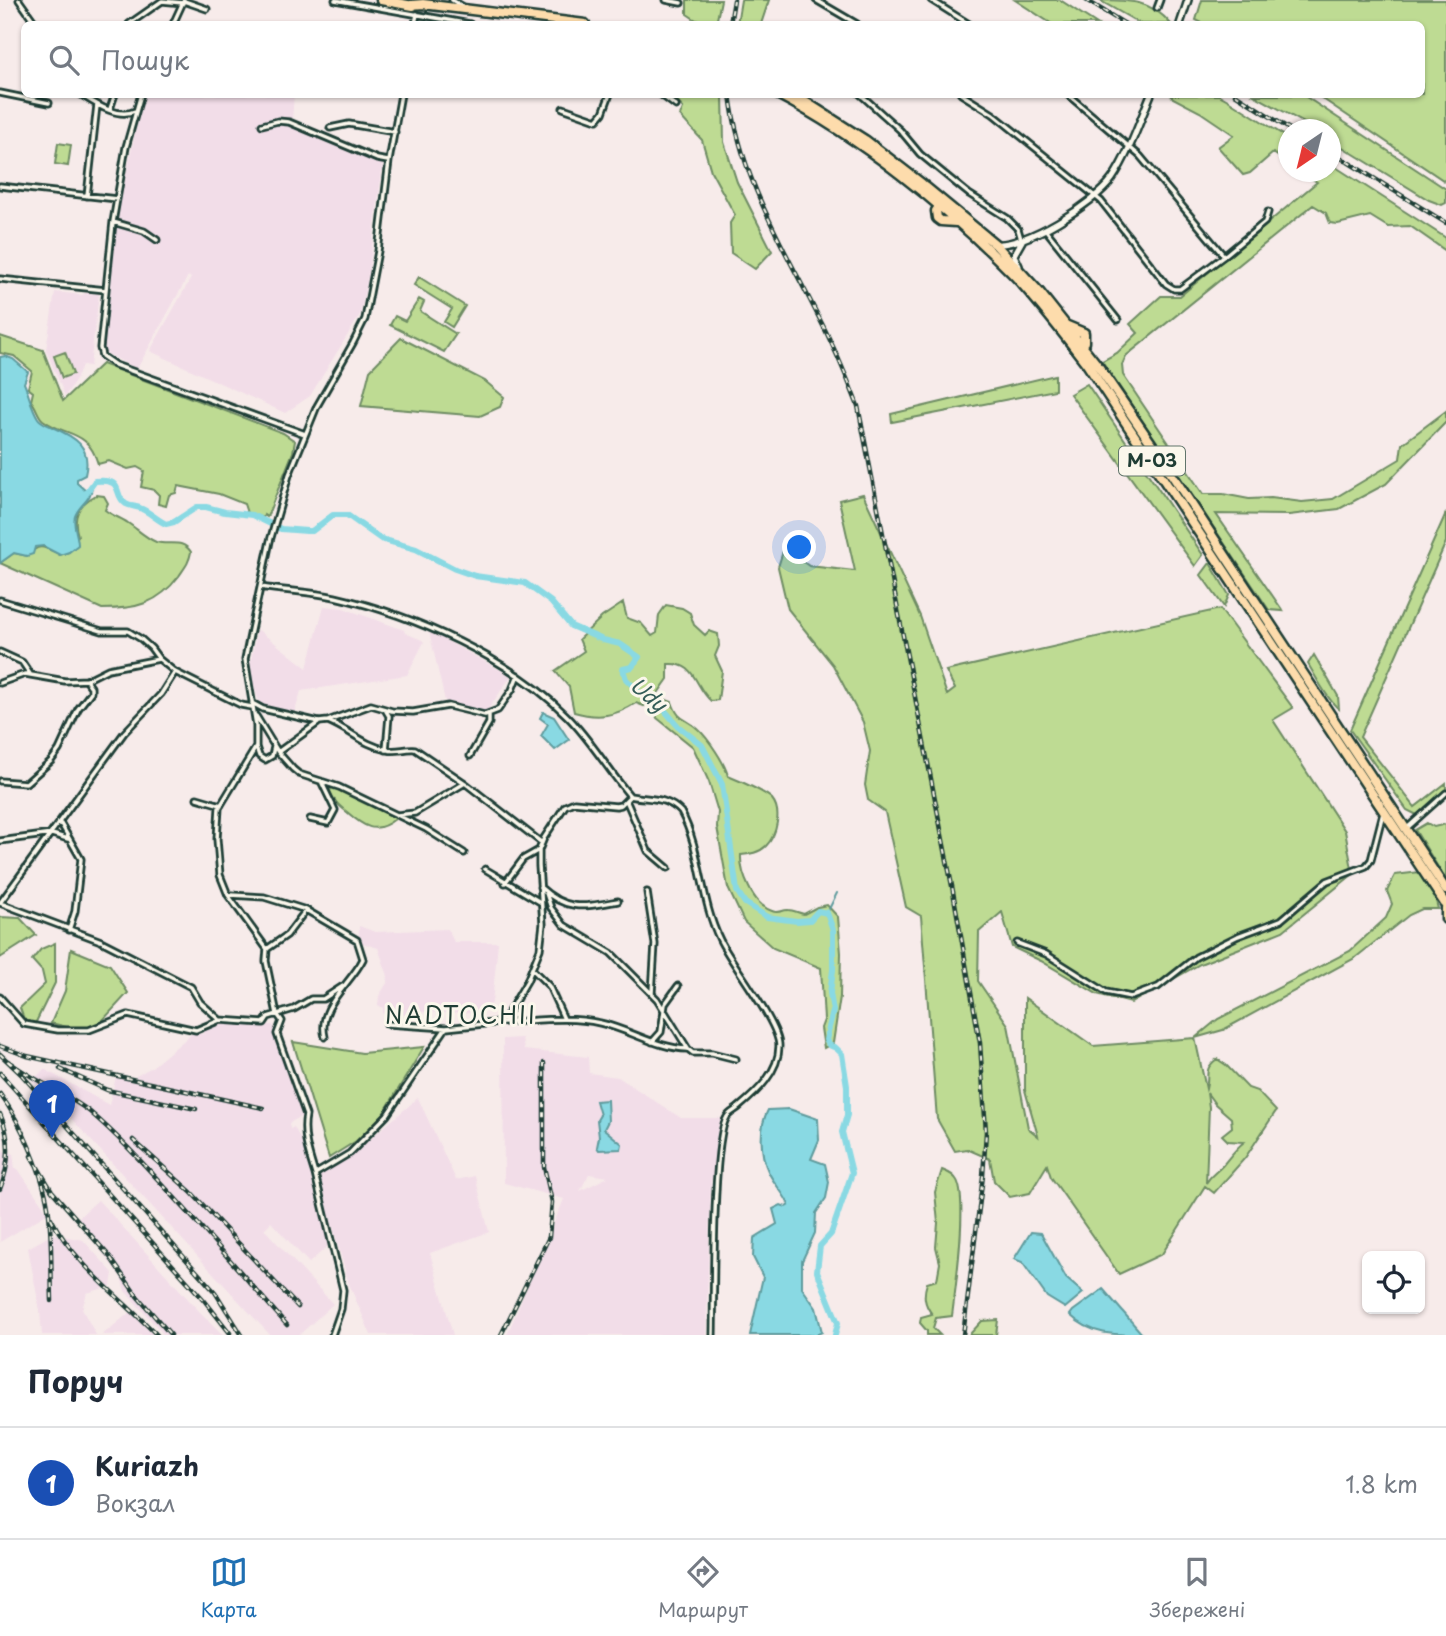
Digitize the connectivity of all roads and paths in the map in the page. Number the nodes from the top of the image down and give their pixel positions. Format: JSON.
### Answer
{"nodes":[{"id":1,"x":19,"y":0,"type":"edge"},
{"id":2,"x":335,"y":0,"type":"edge"},
{"id":3,"x":386,"y":0,"type":"edge"},
{"id":4,"x":452,"y":0,"type":"edge"},
{"id":5,"x":666,"y":0,"type":"edge"},
{"id":6,"x":816,"y":0,"type":"edge"},
{"id":7,"x":931,"y":0,"type":"edge"},
{"id":8,"x":1160,"y":0,"type":"edge"},
{"id":9,"x":1188,"y":0,"type":"edge"},
{"id":10,"x":184,"y":1,"type":"edge"},
{"id":11,"x":412,"y":2,"type":"edge"},
{"id":12,"x":681,"y":2,"type":"dead end"},
{"id":13,"x":1157,"y":8,"type":"dead end"},
{"id":14,"x":207,"y":9,"type":"dead end"},
{"id":15,"x":466,"y":9,"type":"junction"},
{"id":16,"x":417,"y":14,"type":"junction"},
{"id":17,"x":34,"y":21,"type":"edge"},
{"id":18,"x":133,"y":21,"type":"edge"},
{"id":19,"x":174,"y":21,"type":"edge"},
{"id":20,"x":416,"y":21,"type":"edge"},
{"id":21,"x":454,"y":21,"type":"edge"},
{"id":22,"x":523,"y":21,"type":"edge"},
{"id":23,"x":561,"y":21,"type":"edge"},
{"id":24,"x":852,"y":21,"type":"edge"},
{"id":25,"x":963,"y":21,"type":"edge"},
{"id":26,"x":1181,"y":21,"type":"edge"},
{"id":27,"x":0,"y":93,"type":"edge"},
{"id":28,"x":21,"y":97,"type":"edge"},
{"id":29,"x":24,"y":98,"type":"edge"},
{"id":30,"x":86,"y":98,"type":"edge"},
{"id":31,"x":114,"y":98,"type":"edge"},
{"id":32,"x":140,"y":98,"type":"edge"},
{"id":33,"x":400,"y":98,"type":"edge"},
{"id":34,"x":609,"y":98,"type":"edge"},
{"id":35,"x":665,"y":98,"type":"edge"},
{"id":36,"x":784,"y":98,"type":"edge"},
{"id":37,"x":799,"y":98,"type":"edge"},
{"id":38,"x":865,"y":98,"type":"edge"},
{"id":39,"x":967,"y":98,"type":"edge"},
{"id":40,"x":1072,"y":98,"type":"edge"},
{"id":41,"x":1149,"y":98,"type":"edge"},
{"id":42,"x":49,"y":103,"type":"dead end"},
{"id":43,"x":97,"y":105,"type":"junction"},
{"id":44,"x":676,"y":106,"type":"dead end"},
{"id":45,"x":563,"y":108,"type":"dead end"},
{"id":46,"x":109,"y":110,"type":"junction"},
{"id":47,"x":135,"y":111,"type":"junction"},
{"id":48,"x":262,"y":125,"type":"dead end"},
{"id":49,"x":330,"y":128,"type":"dead end"},
{"id":50,"x":395,"y":132,"type":"junction"},
{"id":51,"x":1128,"y":146,"type":"junction"},
{"id":52,"x":389,"y":161,"type":"junction"},
{"id":53,"x":0,"y":186,"type":"edge"},
{"id":54,"x":87,"y":196,"type":"junction"},
{"id":55,"x":1094,"y":197,"type":"junction"},
{"id":56,"x":117,"y":199,"type":"junction"},
{"id":57,"x":942,"y":205,"type":"junction"},
{"id":58,"x":1268,"y":212,"type":"dead end"},
{"id":59,"x":113,"y":222,"type":"junction"},
{"id":60,"x":1045,"y":229,"type":"junction"},
{"id":61,"x":157,"y":240,"type":"dead end"},
{"id":62,"x":1022,"y":241,"type":"junction"},
{"id":63,"x":995,"y":244,"type":"junction"},
{"id":64,"x":1224,"y":256,"type":"junction"},
{"id":65,"x":1021,"y":271,"type":"junction"},
{"id":66,"x":0,"y":279,"type":"edge"},
{"id":67,"x":106,"y":290,"type":"junction"},
{"id":68,"x":1118,"y":320,"type":"dead end"},
{"id":69,"x":1070,"y":342,"type":"junction"},
{"id":70,"x":1080,"y":345,"type":"junction"},
{"id":71,"x":305,"y":435,"type":"junction"},
{"id":72,"x":261,"y":587,"type":"junction"},
{"id":73,"x":0,"y":600,"type":"edge"},
{"id":74,"x":0,"y":652,"type":"edge"},
{"id":75,"x":159,"y":659,"type":"junction"},
{"id":76,"x":176,"y":672,"type":"junction"},
{"id":77,"x":30,"y":674,"type":"junction"},
{"id":78,"x":518,"y":675,"type":"junction"},
{"id":79,"x":86,"y":680,"type":"junction"},
{"id":80,"x":0,"y":682,"type":"edge"},
{"id":81,"x":252,"y":705,"type":"junction"},
{"id":82,"x":386,"y":710,"type":"junction"},
{"id":83,"x":489,"y":713,"type":"junction"},
{"id":84,"x":254,"y":714,"type":"junction"},
{"id":85,"x":328,"y":721,"type":"junction"},
{"id":86,"x":320,"y":722,"type":"junction"},
{"id":87,"x":256,"y":747,"type":"junction"},
{"id":88,"x":274,"y":747,"type":"junction"},
{"id":89,"x":386,"y":750,"type":"junction"},
{"id":90,"x":278,"y":752,"type":"junction"},
{"id":91,"x":470,"y":757,"type":"dead end"},
{"id":92,"x":321,"y":780,"type":"junction"},
{"id":93,"x":0,"y":781,"type":"edge"},
{"id":94,"x":465,"y":783,"type":"junction"},
{"id":95,"x":1446,"y":793,"type":"edge"},
{"id":96,"x":630,"y":796,"type":"junction"},
{"id":97,"x":197,"y":798,"type":"dead end"},
{"id":98,"x":626,"y":800,"type":"junction"},
{"id":99,"x":221,"y":805,"type":"junction"},
{"id":100,"x":1384,"y":809,"type":"junction"},
{"id":101,"x":395,"y":815,"type":"junction"},
{"id":102,"x":310,"y":819,"type":"dead end"},
{"id":103,"x":60,"y":822,"type":"junction"},
{"id":104,"x":1406,"y":830,"type":"junction"},
{"id":105,"x":52,"y":834,"type":"junction"},
{"id":106,"x":70,"y":840,"type":"junction"},
{"id":107,"x":0,"y":841,"type":"edge"},
{"id":108,"x":541,"y":843,"type":"junction"},
{"id":109,"x":539,"y":850,"type":"junction"},
{"id":110,"x":464,"y":853,"type":"dead end"},
{"id":111,"x":668,"y":868,"type":"dead end"},
{"id":112,"x":485,"y":869,"type":"dead end"},
{"id":113,"x":505,"y":883,"type":"junction"},
{"id":114,"x":539,"y":886,"type":"junction"},
{"id":115,"x":1446,"y":890,"type":"edge"},
{"id":116,"x":647,"y":892,"type":"dead end"},
{"id":117,"x":547,"y":893,"type":"junction"},
{"id":118,"x":229,"y":895,"type":"junction"},
{"id":119,"x":618,"y":901,"type":"dead end"},
{"id":120,"x":540,"y":902,"type":"junction"},
{"id":121,"x":0,"y":903,"type":"edge"},
{"id":122,"x":1446,"y":906,"type":"edge"},
{"id":123,"x":306,"y":910,"type":"junction"},
{"id":124,"x":1446,"y":919,"type":"edge"},
{"id":125,"x":69,"y":930,"type":"junction"},
{"id":126,"x":1017,"y":943,"type":"dead end"},
{"id":127,"x":267,"y":950,"type":"junction"},
{"id":128,"x":532,"y":969,"type":"junction"},
{"id":129,"x":343,"y":986,"type":"junction"},
{"id":130,"x":678,"y":986,"type":"dead end"},
{"id":131,"x":652,"y":993,"type":"junction"},
{"id":132,"x":0,"y":997,"type":"edge"},
{"id":133,"x":664,"y":1010,"type":"junction"},
{"id":134,"x":277,"y":1014,"type":"junction"},
{"id":135,"x":564,"y":1019,"type":"junction"},
{"id":136,"x":220,"y":1020,"type":"junction"},
{"id":137,"x":503,"y":1022,"type":"junction"},
{"id":138,"x":387,"y":1024,"type":"dead end"},
{"id":139,"x":446,"y":1028,"type":"junction"},
{"id":140,"x":325,"y":1037,"type":"dead end"},
{"id":141,"x":652,"y":1042,"type":"junction"},
{"id":142,"x":688,"y":1049,"type":"junction"},
{"id":143,"x":736,"y":1059,"type":"dead end"},
{"id":144,"x":315,"y":1174,"type":"junction"},
{"id":145,"x":332,"y":1335,"type":"edge"},
{"id":146,"x":713,"y":1335,"type":"edge"}],
"edges":[{"from":1,"to":17,"type":"street"},
{"from":2,"to":16,"type":"street"},
{"from":3,"to":11,"type":"highway"},
{"from":4,"to":15,"type":"street"},
{"from":5,"to":12,"type":"street"},
{"from":6,"to":24,"type":"street"},
{"from":7,"to":25,"type":"street"},
{"from":8,"to":13,"type":"street"},
{"from":9,"to":26,"type":"street"},
{"from":10,"to":14,"type":"street"},
{"from":10,"to":18,"type":"street"},
{"from":10,"to":19,"type":"street"},
{"from":11,"to":15,"type":"highway"},
{"from":11,"to":16,"type":"street"},
{"from":11,"to":22,"type":"highway"},
{"from":15,"to":23,"type":"highway"},
{"from":16,"to":20,"type":"street"},
{"from":16,"to":21,"type":"street"},
{"from":27,"to":28,"type":"street"},
{"from":29,"to":42,"type":"street"},
{"from":30,"to":43,"type":"street"},
{"from":31,"to":46,"type":"street"},
{"from":32,"to":47,"type":"street"},
{"from":33,"to":50,"type":"street"},
{"from":34,"to":45,"type":"street"},
{"from":35,"to":44,"type":"street"},
{"from":36,"to":57,"type":"highway","number":"М-03"},
{"from":37,"to":57,"type":"highway","number":"М-03"},
{"from":38,"to":62,"type":"street"},
{"from":39,"to":55,"type":"street"},
{"from":40,"to":51,"type":"street"},
{"from":41,"to":51,"type":"street"},
{"from":43,"to":46,"type":"street"},
{"from":43,"to":54,"type":"street"},
{"from":46,"to":47,"type":"street"},
{"from":47,"to":56,"type":"street"},
{"from":48,"to":52,"type":"street"},
{"from":49,"to":50,"type":"street"},
{"from":50,"to":52,"type":"street"},
{"from":51,"to":55,"type":"street"},
{"from":51,"to":64,"type":"street"},
{"from":52,"to":71,"type":"street"},
{"from":53,"to":54,"type":"street"},
{"from":54,"to":56,"type":"street"},
{"from":55,"to":60,"type":"street"},
{"from":55,"to":64,"type":"street"},
{"from":56,"to":59,"type":"street"},
{"from":57,"to":63,"type":"highway","number":"М-03"},
{"from":57,"to":69,"type":"highway","number":"М-03"},
{"from":58,"to":64,"type":"street"},
{"from":59,"to":61,"type":"street"},
{"from":59,"to":67,"type":"street"},
{"from":60,"to":62,"type":"street"},
{"from":60,"to":68,"type":"street"},
{"from":62,"to":63,"type":"street"},
{"from":62,"to":65,"type":"street"},
{"from":63,"to":65,"type":"highway","number":"М-03"},
{"from":65,"to":70,"type":"highway","number":"М-03"},
{"from":66,"to":67,"type":"street"},
{"from":67,"to":71,"type":"street"},
{"from":69,"to":70,"type":"highway"},
{"from":69,"to":100,"type":"highway","number":"М-03"},
{"from":70,"to":104,"type":"highway","number":"М-03"},
{"from":71,"to":72,"type":"street"},
{"from":72,"to":78,"type":"street"},
{"from":72,"to":81,"type":"street"},
{"from":73,"to":75,"type":"street"},
{"from":74,"to":77,"type":"street"},
{"from":75,"to":76,"type":"street"},
{"from":75,"to":79,"type":"street"},
{"from":76,"to":81,"type":"street"},
{"from":76,"to":103,"type":"street"},
{"from":77,"to":79,"type":"street"},
{"from":77,"to":80,"type":"street"},
{"from":78,"to":83,"type":"street"},
{"from":78,"to":96,"type":"street"},
{"from":79,"to":93,"type":"street"},
{"from":81,"to":84,"type":"street"},
{"from":81,"to":86,"type":"street"},
{"from":82,"to":83,"type":"street"},
{"from":82,"to":85,"type":"street"},
{"from":82,"to":89,"type":"street"},
{"from":83,"to":91,"type":"street"},
{"from":84,"to":87,"type":"street"},
{"from":84,"to":88,"type":"street"},
{"from":85,"to":86,"type":"street"},
{"from":85,"to":89,"type":"street"},
{"from":86,"to":90,"type":"street"},
{"from":87,"to":88,"type":"street"},
{"from":87,"to":99,"type":"street"},
{"from":88,"to":90,"type":"street"},
{"from":89,"to":94,"type":"street"},
{"from":90,"to":92,"type":"street"},
{"from":92,"to":101,"type":"street"},
{"from":92,"to":102,"type":"street"},
{"from":94,"to":101,"type":"street"},
{"from":94,"to":108,"type":"street"},
{"from":95,"to":104,"type":"street"},
{"from":96,"to":98,"type":"street"},
{"from":96,"to":146,"type":"street"},
{"from":97,"to":99,"type":"street"},
{"from":98,"to":108,"type":"street"},
{"from":98,"to":111,"type":"street"},
{"from":99,"to":118,"type":"street"},
{"from":100,"to":122,"type":"highway","number":"М-03"},
{"from":100,"to":126,"type":"street"},
{"from":101,"to":110,"type":"street"},
{"from":103,"to":105,"type":"street"},
{"from":103,"to":106,"type":"street"},
{"from":104,"to":115,"type":"highway","number":"М-03"},
{"from":105,"to":106,"type":"street"},
{"from":105,"to":107,"type":"street"},
{"from":105,"to":121,"type":"street"},
{"from":106,"to":125,"type":"street"},
{"from":108,"to":109,"type":"street"},
{"from":109,"to":113,"type":"street"},
{"from":109,"to":114,"type":"street"},
{"from":112,"to":113,"type":"street"},
{"from":113,"to":120,"type":"street"},
{"from":114,"to":117,"type":"street"},
{"from":114,"to":120,"type":"street"},
{"from":116,"to":131,"type":"street"},
{"from":117,"to":119,"type":"street"},
{"from":117,"to":131,"type":"street"},
{"from":118,"to":123,"type":"street"},
{"from":118,"to":127,"type":"street"},
{"from":120,"to":128,"type":"street"},
{"from":121,"to":125,"type":"street"},
{"from":122,"to":124,"type":"highway"},
{"from":123,"to":127,"type":"street"},
{"from":123,"to":129,"type":"street"},
{"from":125,"to":136,"type":"street"},
{"from":127,"to":134,"type":"street"},
{"from":128,"to":135,"type":"street"},
{"from":128,"to":137,"type":"street"},
{"from":129,"to":134,"type":"street"},
{"from":129,"to":140,"type":"street"},
{"from":130,"to":133,"type":"street"},
{"from":131,"to":133,"type":"street"},
{"from":132,"to":136,"type":"street"},
{"from":133,"to":141,"type":"street"},
{"from":133,"to":142,"type":"street"},
{"from":134,"to":136,"type":"street"},
{"from":134,"to":144,"type":"street"},
{"from":135,"to":137,"type":"street"},
{"from":135,"to":141,"type":"street"},
{"from":137,"to":139,"type":"street"},
{"from":138,"to":139,"type":"street"},
{"from":139,"to":144,"type":"street"},
{"from":141,"to":142,"type":"street"},
{"from":142,"to":143,"type":"street"},
{"from":144,"to":145,"type":"street"}]}
